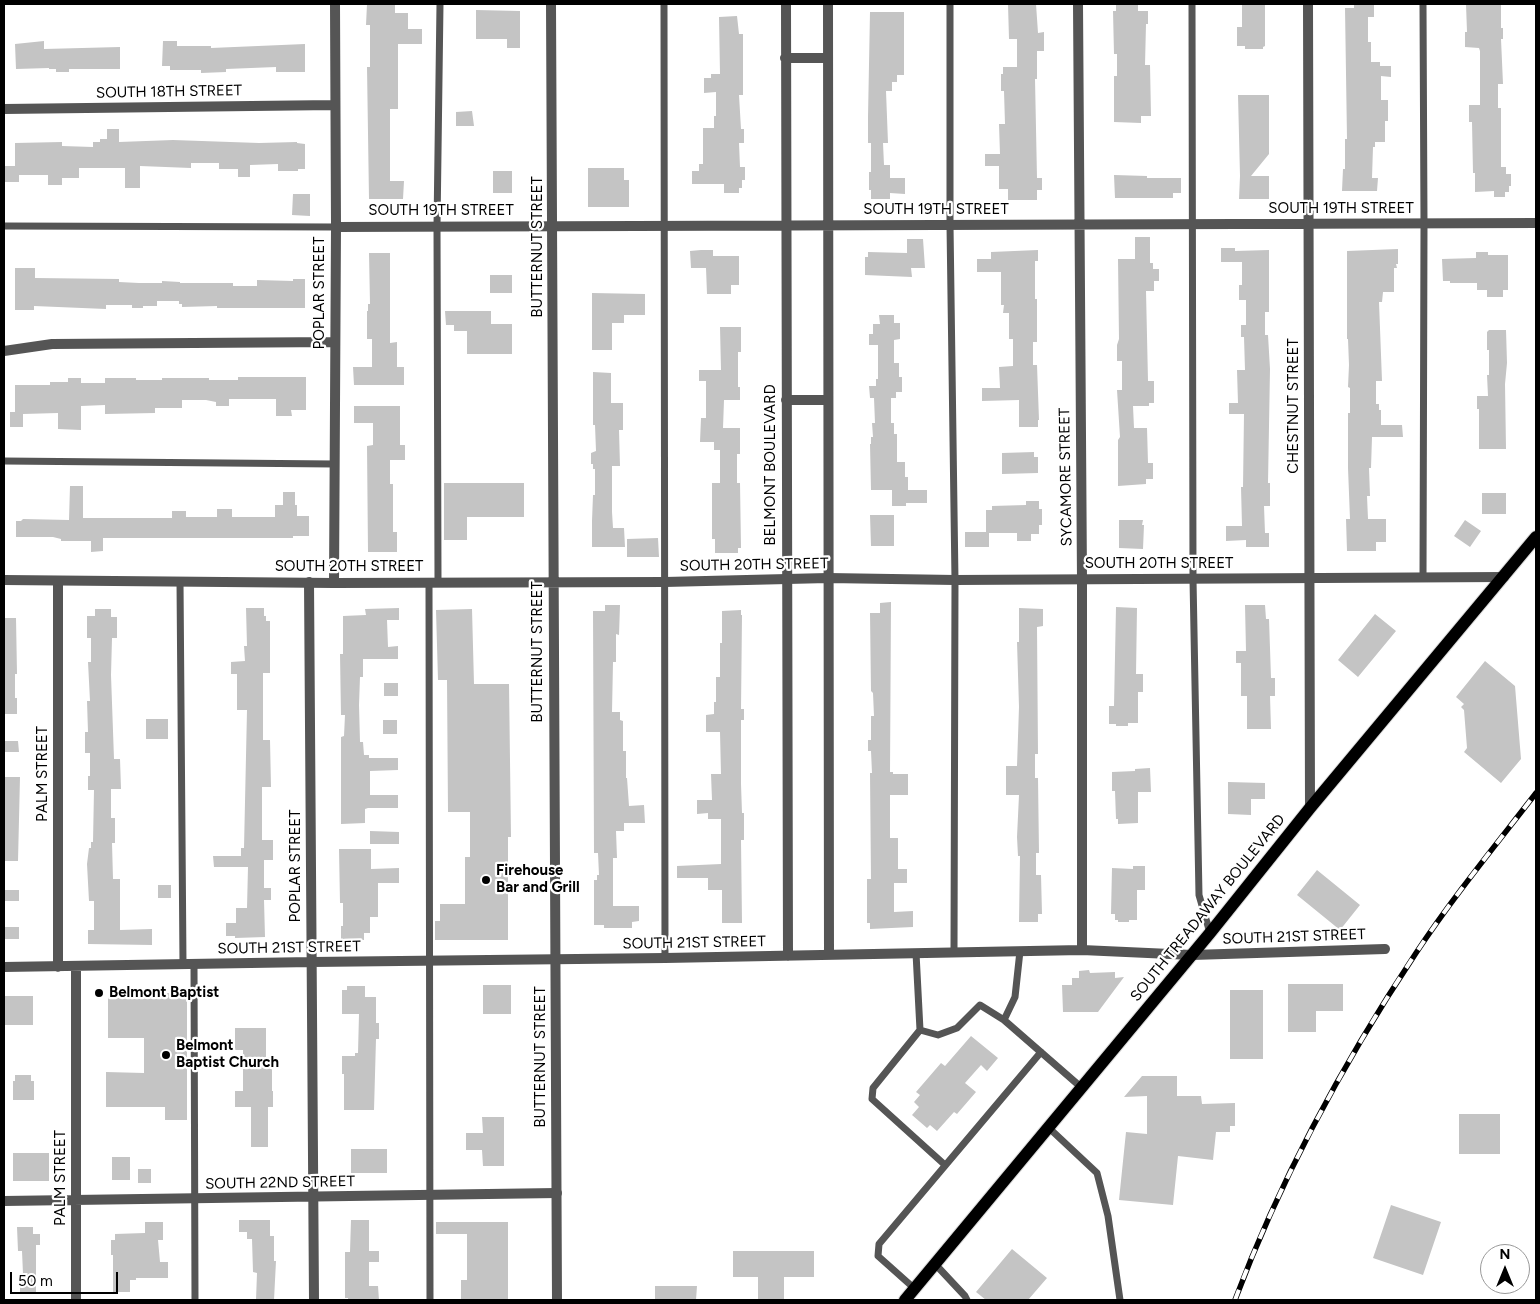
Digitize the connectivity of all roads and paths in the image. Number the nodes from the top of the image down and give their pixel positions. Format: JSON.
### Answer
{"nodes":[{"id":1,"x":335,"y":4,"type":"edge"},
{"id":2,"x":440,"y":4,"type":"edge"},
{"id":3,"x":551,"y":4,"type":"edge"},
{"id":4,"x":664,"y":4,"type":"edge"},
{"id":5,"x":786,"y":4,"type":"edge"},
{"id":6,"x":828,"y":4,"type":"edge"},
{"id":7,"x":950,"y":4,"type":"edge"},
{"id":8,"x":1078,"y":4,"type":"edge"},
{"id":9,"x":1192,"y":4,"type":"edge"},
{"id":10,"x":1308,"y":4,"type":"edge"},
{"id":11,"x":1423,"y":4,"type":"edge"},
{"id":12,"x":785,"y":58,"type":"junction"},
{"id":13,"x":828,"y":58,"type":"junction"},
{"id":14,"x":334,"y":105,"type":"junction"},
{"id":15,"x":4,"y":109,"type":"edge"},
{"id":16,"x":1536,"y":223,"type":"edge"},
{"id":17,"x":1193,"y":224,"type":"junction"},
{"id":18,"x":1309,"y":224,"type":"junction"},
{"id":19,"x":1424,"y":224,"type":"junction"},
{"id":20,"x":950,"y":225,"type":"junction"},
{"id":21,"x":1078,"y":225,"type":"junction"},
{"id":22,"x":4,"y":226,"type":"edge"},
{"id":23,"x":437,"y":226,"type":"junction"},
{"id":24,"x":553,"y":226,"type":"junction"},
{"id":25,"x":665,"y":226,"type":"junction"},
{"id":26,"x":785,"y":226,"type":"junction"},
{"id":27,"x":828,"y":226,"type":"junction"},
{"id":28,"x":336,"y":227,"type":"junction"},
{"id":29,"x":335,"y":342,"type":"junction"},
{"id":30,"x":4,"y":351,"type":"edge"},
{"id":31,"x":786,"y":400,"type":"junction"},
{"id":32,"x":828,"y":400,"type":"junction"},
{"id":33,"x":4,"y":461,"type":"edge"},
{"id":34,"x":334,"y":464,"type":"junction"},
{"id":35,"x":1536,"y":537,"type":"edge"},
{"id":36,"x":1504,"y":577,"type":"junction"},
{"id":37,"x":828,"y":578,"type":"junction"},
{"id":38,"x":1423,"y":578,"type":"junction"},
{"id":39,"x":787,"y":579,"type":"junction"},
{"id":40,"x":1193,"y":579,"type":"junction"},
{"id":41,"x":1309,"y":579,"type":"junction"},
{"id":42,"x":4,"y":580,"type":"edge"},
{"id":43,"x":955,"y":580,"type":"junction"},
{"id":44,"x":1082,"y":580,"type":"junction"},
{"id":45,"x":58,"y":581,"type":"junction"},
{"id":46,"x":180,"y":581,"type":"junction"},
{"id":47,"x":309,"y":582,"type":"junction"},
{"id":48,"x":433,"y":582,"type":"junction"},
{"id":49,"x":553,"y":582,"type":"junction"},
{"id":50,"x":665,"y":582,"type":"junction"},
{"id":51,"x":334,"y":583,"type":"junction"},
{"id":52,"x":1310,"y":808,"type":"junction"},
{"id":53,"x":1210,"y":933,"type":"junction"},
{"id":54,"x":1385,"y":949,"type":"dead end"},
{"id":55,"x":1082,"y":950,"type":"junction"},
{"id":56,"x":1020,"y":951,"type":"junction"},
{"id":57,"x":954,"y":952,"type":"junction"},
{"id":58,"x":916,"y":953,"type":"junction"},
{"id":59,"x":829,"y":955,"type":"junction"},
{"id":60,"x":1192,"y":955,"type":"junction"},
{"id":61,"x":788,"y":956,"type":"junction"},
{"id":62,"x":666,"y":958,"type":"junction"},
{"id":63,"x":555,"y":960,"type":"junction"},
{"id":64,"x":430,"y":961,"type":"junction"},
{"id":65,"x":312,"y":962,"type":"junction"},
{"id":66,"x":183,"y":964,"type":"junction"},
{"id":67,"x":194,"y":964,"type":"junction"},
{"id":68,"x":4,"y":967,"type":"edge"},
{"id":69,"x":58,"y":967,"type":"junction"},
{"id":70,"x":76,"y":967,"type":"junction"},
{"id":71,"x":1004,"y":1020,"type":"junction"},
{"id":72,"x":920,"y":1030,"type":"junction"},
{"id":73,"x":1041,"y":1052,"type":"junction"},
{"id":74,"x":1082,"y":1088,"type":"junction"},
{"id":75,"x":1049,"y":1128,"type":"junction"},
{"id":76,"x":945,"y":1165,"type":"junction"},
{"id":77,"x":557,"y":1193,"type":"junction"},
{"id":78,"x":430,"y":1195,"type":"junction"},
{"id":79,"x":314,"y":1197,"type":"junction"},
{"id":80,"x":195,"y":1199,"type":"junction"},
{"id":81,"x":4,"y":1201,"type":"edge"},
{"id":82,"x":76,"y":1201,"type":"junction"},
{"id":83,"x":936,"y":1265,"type":"junction"},
{"id":84,"x":915,"y":1289,"type":"junction"},
{"id":85,"x":76,"y":1300,"type":"edge"},
{"id":86,"x":195,"y":1300,"type":"edge"},
{"id":87,"x":314,"y":1300,"type":"edge"},
{"id":88,"x":430,"y":1300,"type":"edge"},
{"id":89,"x":557,"y":1300,"type":"edge"},
{"id":90,"x":905,"y":1300,"type":"edge"},
{"id":91,"x":966,"y":1300,"type":"edge"},
{"id":92,"x":1120,"y":1300,"type":"edge"}],
"edges":[{"from":1,"to":14,"type":"street","name":"POPLAR STREET"},
{"from":2,"to":23,"type":"lane"},
{"from":3,"to":24,"type":"street","name":"BUTTERNUT STREET"},
{"from":4,"to":25,"type":"lane"},
{"from":5,"to":12,"type":"street","name":"BELMONT BOULEVARD"},
{"from":6,"to":13,"type":"street"},
{"from":7,"to":20,"type":"lane"},
{"from":8,"to":21,"type":"street","name":"SYCAMORE STREET"},
{"from":9,"to":17,"type":"lane"},
{"from":10,"to":18,"type":"street","name":"CHESTNUT STREET"},
{"from":11,"to":19,"type":"lane"},
{"from":12,"to":13,"type":"street"},
{"from":12,"to":26,"type":"street","name":"BELMONT BOULEVARD"},
{"from":13,"to":27,"type":"street"},
{"from":14,"to":15,"type":"street","name":"SOUTH 18TH STREET"},
{"from":14,"to":28,"type":"street","name":"POPLAR STREET"},
{"from":16,"to":19,"type":"street","name":"SOUTH 19TH STREET"},
{"from":17,"to":18,"type":"street","name":"SOUTH 19TH STREET"},
{"from":17,"to":21,"type":"street","name":"SOUTH 19TH STREET"},
{"from":17,"to":40,"type":"lane"},
{"from":18,"to":19,"type":"street","name":"SOUTH 19TH STREET"},
{"from":18,"to":41,"type":"street","name":"CHESTNUT STREET"},
{"from":19,"to":38,"type":"lane"},
{"from":20,"to":21,"type":"street","name":"SOUTH 19TH STREET"},
{"from":20,"to":27,"type":"street","name":"SOUTH 19TH STREET"},
{"from":20,"to":43,"type":"lane"},
{"from":21,"to":44,"type":"street","name":"SYCAMORE STREET"},
{"from":22,"to":28,"type":"lane"},
{"from":23,"to":24,"type":"street","name":"SOUTH 19TH STREET"},
{"from":23,"to":28,"type":"street","name":"SOUTH 19TH STREET"},
{"from":23,"to":48,"type":"lane"},
{"from":24,"to":25,"type":"street","name":"SOUTH 19TH STREET"},
{"from":24,"to":49,"type":"street","name":"BUTTERNUT STREET"},
{"from":25,"to":26,"type":"street","name":"SOUTH 19TH STREET"},
{"from":25,"to":50,"type":"lane"},
{"from":26,"to":27,"type":"street","name":"SOUTH 19TH STREET"},
{"from":26,"to":31,"type":"street","name":"BELMONT BOULEVARD"},
{"from":27,"to":32,"type":"street"},
{"from":28,"to":29,"type":"street","name":"POPLAR STREET"},
{"from":29,"to":30,"type":"street"},
{"from":29,"to":34,"type":"street","name":"POPLAR STREET"},
{"from":31,"to":32,"type":"street"},
{"from":31,"to":39,"type":"street","name":"BELMONT BOULEVARD"},
{"from":32,"to":37,"type":"street"},
{"from":33,"to":34,"type":"lane"},
{"from":34,"to":51,"type":"street","name":"POPLAR STREET"},
{"from":35,"to":36,"type":"main road","name":"SOUTH TREADAWAY BOULEVARD"},
{"from":36,"to":38,"type":"street","name":"SOUTH 20TH STREET"},
{"from":36,"to":52,"type":"main road","name":"SOUTH TREADAWAY BOULEVARD"},
{"from":37,"to":39,"type":"street","name":"SOUTH 20TH STREET"},
{"from":37,"to":43,"type":"street","name":"SOUTH 20TH STREET"},
{"from":37,"to":59,"type":"street"},
{"from":38,"to":41,"type":"street","name":"SOUTH 20TH STREET"},
{"from":39,"to":50,"type":"street","name":"SOUTH 20TH STREET"},
{"from":39,"to":61,"type":"street","name":"BELMONT BOULEVARD"},
{"from":40,"to":41,"type":"street","name":"SOUTH 20TH STREET"},
{"from":40,"to":44,"type":"street","name":"SOUTH 20TH STREET"},
{"from":40,"to":53,"type":"lane"},
{"from":41,"to":52,"type":"street","name":"CHESTNUT STREET"},
{"from":42,"to":45,"type":"street","name":"SOUTH 20TH STREET"},
{"from":43,"to":44,"type":"street","name":"SOUTH 20TH STREET"},
{"from":43,"to":57,"type":"lane"},
{"from":44,"to":55,"type":"street","name":"SYCAMORE STREET"},
{"from":45,"to":46,"type":"street","name":"SOUTH 20TH STREET"},
{"from":45,"to":69,"type":"street","name":"PALM STREET"},
{"from":46,"to":47,"type":"street","name":"SOUTH 20TH STREET"},
{"from":46,"to":66,"type":"lane"},
{"from":47,"to":51,"type":"street","name":"SOUTH 20TH STREET"},
{"from":47,"to":65,"type":"street","name":"POPLAR STREET"},
{"from":48,"to":49,"type":"street","name":"SOUTH 20TH STREET"},
{"from":48,"to":51,"type":"street","name":"SOUTH 20TH STREET"},
{"from":48,"to":64,"type":"lane"},
{"from":49,"to":50,"type":"street","name":"SOUTH 20TH STREET"},
{"from":49,"to":63,"type":"street","name":"BUTTERNUT STREET"},
{"from":50,"to":62,"type":"lane"},
{"from":52,"to":53,"type":"main road","name":"SOUTH TREADAWAY BOULEVARD"},
{"from":53,"to":60,"type":"main road","name":"SOUTH TREADAWAY BOULEVARD"},
{"from":54,"to":60,"type":"street","name":"SOUTH 21ST STREET"},
{"from":55,"to":56,"type":"street","name":"SOUTH 21ST STREET"},
{"from":55,"to":60,"type":"street","name":"SOUTH 21ST STREET"},
{"from":56,"to":57,"type":"street","name":"SOUTH 21ST STREET"},
{"from":56,"to":71,"type":"lane"},
{"from":57,"to":58,"type":"street","name":"SOUTH 21ST STREET"},
{"from":58,"to":59,"type":"street","name":"SOUTH 21ST STREET"},
{"from":58,"to":72,"type":"lane"},
{"from":59,"to":61,"type":"street","name":"SOUTH 21ST STREET"},
{"from":60,"to":74,"type":"main road","name":"SOUTH TREADAWAY BOULEVARD"},
{"from":61,"to":62,"type":"street","name":"SOUTH 21ST STREET"},
{"from":62,"to":63,"type":"street","name":"SOUTH 21ST STREET"},
{"from":63,"to":64,"type":"street","name":"SOUTH 21ST STREET"},
{"from":63,"to":77,"type":"street","name":"BUTTERNUT STREET"},
{"from":64,"to":65,"type":"street","name":"SOUTH 21ST STREET"},
{"from":64,"to":78,"type":"lane"},
{"from":65,"to":67,"type":"street","name":"SOUTH 21ST STREET"},
{"from":65,"to":79,"type":"street","name":"POPLAR STREET"},
{"from":66,"to":67,"type":"street","name":"SOUTH 21ST STREET"},
{"from":66,"to":70,"type":"street","name":"SOUTH 21ST STREET"},
{"from":67,"to":80,"type":"lane"},
{"from":68,"to":69,"type":"street","name":"SOUTH 21ST STREET"},
{"from":69,"to":70,"type":"street","name":"SOUTH 21ST STREET"},
{"from":70,"to":82,"type":"street","name":"PALM STREET"},
{"from":71,"to":72,"type":"lane"},
{"from":71,"to":73,"type":"lane"},
{"from":72,"to":76,"type":"lane"},
{"from":73,"to":74,"type":"lane"},
{"from":73,"to":76,"type":"lane"},
{"from":74,"to":75,"type":"main road","name":"SOUTH TREADAWAY BOULEVARD"},
{"from":75,"to":83,"type":"main road","name":"SOUTH TREADAWAY BOULEVARD"},
{"from":75,"to":92,"type":"lane"},
{"from":76,"to":84,"type":"lane"},
{"from":77,"to":78,"type":"street","name":"SOUTH 22ND STREET"},
{"from":77,"to":89,"type":"street","name":"BUTTERNUT STREET"},
{"from":78,"to":79,"type":"street","name":"SOUTH 22ND STREET"},
{"from":78,"to":88,"type":"lane"},
{"from":79,"to":80,"type":"street","name":"SOUTH 22ND STREET"},
{"from":79,"to":87,"type":"street","name":"POPLAR STREET"},
{"from":80,"to":82,"type":"street","name":"SOUTH 22ND STREET"},
{"from":80,"to":86,"type":"lane"},
{"from":81,"to":82,"type":"street","name":"SOUTH 22ND STREET"},
{"from":82,"to":85,"type":"street","name":"PALM STREET"},
{"from":83,"to":84,"type":"main road","name":"SOUTH TREADAWAY BOULEVARD"},
{"from":83,"to":91,"type":"lane"},
{"from":84,"to":90,"type":"main road","name":"SOUTH TREADAWAY BOULEVARD"}]}
